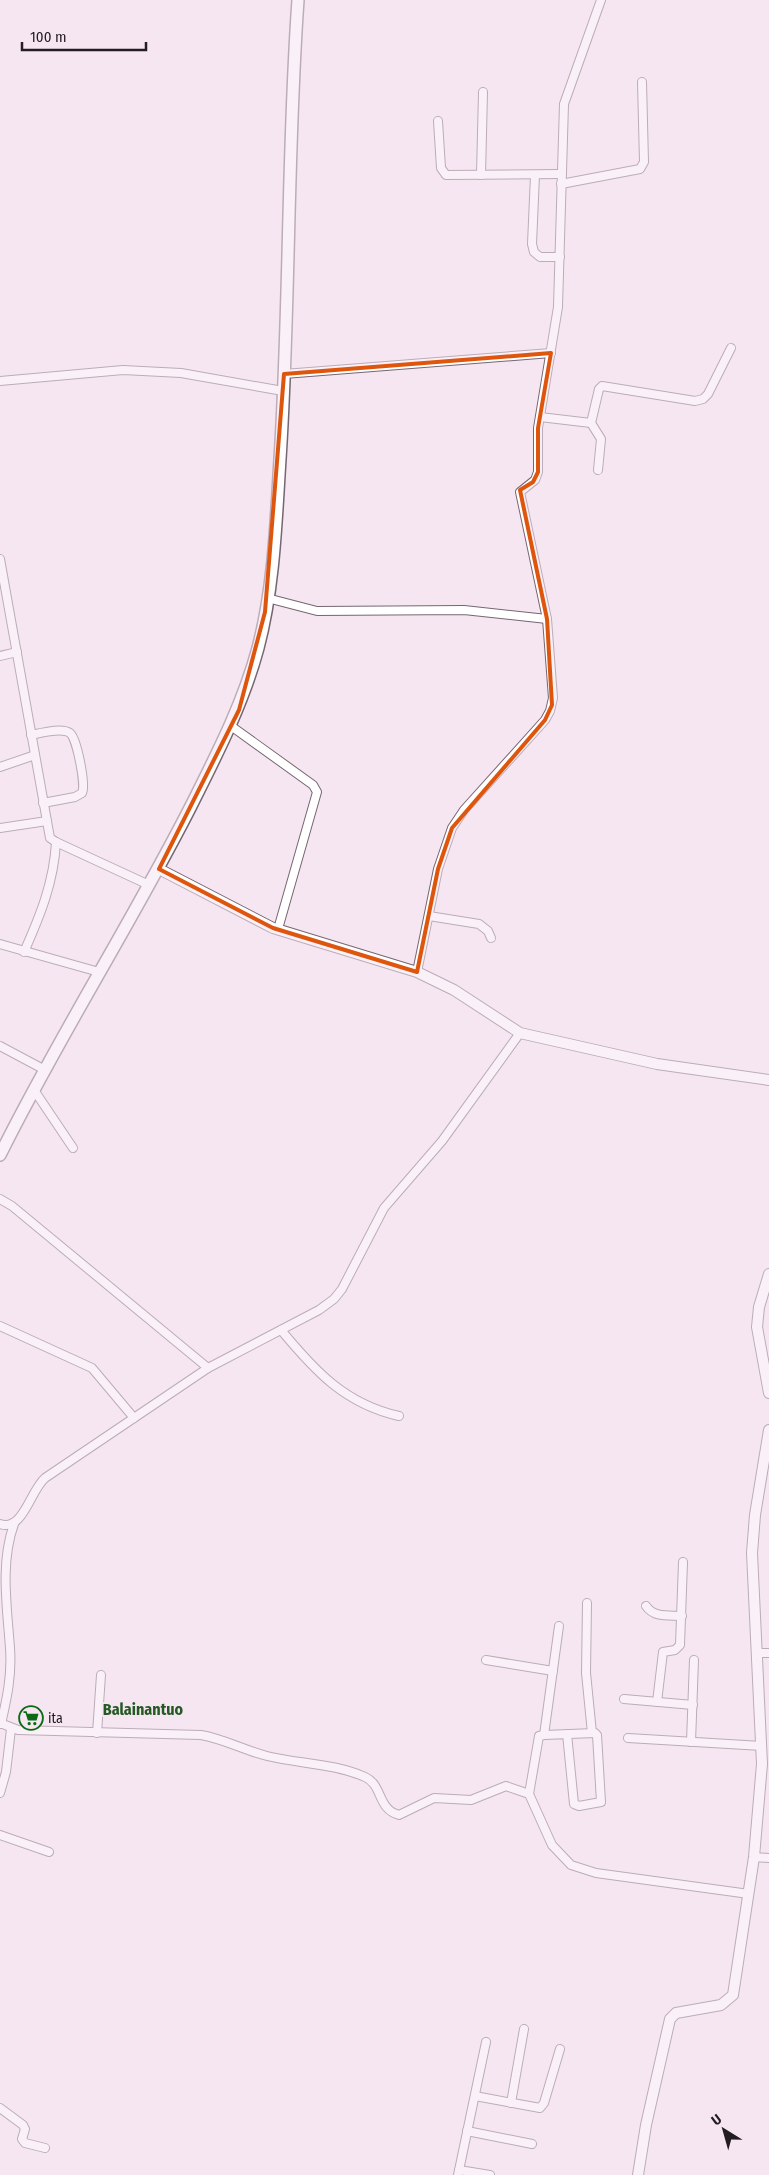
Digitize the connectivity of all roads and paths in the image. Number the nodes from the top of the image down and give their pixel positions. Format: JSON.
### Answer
{"nodes":[{"id":1,"x":298,"y":0,"type":"edge"},
{"id":2,"x":601,"y":0,"type":"edge"},
{"id":3,"x":642,"y":82,"type":"dead end"},
{"id":4,"x":483,"y":92,"type":"dead end"},
{"id":5,"x":438,"y":121,"type":"dead end"},
{"id":6,"x":561,"y":174,"type":"junction"},
{"id":7,"x":482,"y":175,"type":"junction"},
{"id":8,"x":535,"y":175,"type":"junction"},
{"id":9,"x":561,"y":184,"type":"junction"},
{"id":10,"x":560,"y":257,"type":"junction"},
{"id":11,"x":731,"y":348,"type":"dead end"},
{"id":12,"x":551,"y":353,"type":"junction"},
{"id":13,"x":284,"y":374,"type":"junction"},
{"id":14,"x":0,"y":381,"type":"edge"},
{"id":15,"x":283,"y":391,"type":"junction"},
{"id":16,"x":540,"y":417,"type":"junction"},
{"id":17,"x":591,"y":423,"type":"junction"},
{"id":18,"x":598,"y":470,"type":"dead end"},
{"id":19,"x":0,"y":559,"type":"edge"},
{"id":20,"x":267,"y":598,"type":"junction"},
{"id":21,"x":546,"y":619,"type":"junction"},
{"id":22,"x":16,"y":652,"type":"junction"},
{"id":23,"x":0,"y":656,"type":"edge"},
{"id":24,"x":231,"y":726,"type":"junction"},
{"id":25,"x":31,"y":735,"type":"junction"},
{"id":26,"x":35,"y":755,"type":"junction"},
{"id":27,"x":0,"y":767,"type":"edge"},
{"id":28,"x":44,"y":803,"type":"junction"},
{"id":29,"x":47,"y":821,"type":"junction"},
{"id":30,"x":0,"y":828,"type":"edge"},
{"id":31,"x":56,"y":842,"type":"junction"},
{"id":32,"x":159,"y":869,"type":"junction"},
{"id":33,"x":149,"y":885,"type":"junction"},
{"id":34,"x":429,"y":916,"type":"junction"},
{"id":35,"x":278,"y":929,"type":"junction"},
{"id":36,"x":491,"y":938,"type":"dead end"},
{"id":37,"x":0,"y":944,"type":"edge"},
{"id":38,"x":24,"y":952,"type":"junction"},
{"id":39,"x":99,"y":972,"type":"junction"},
{"id":40,"x":417,"y":972,"type":"junction"},
{"id":41,"x":520,"y":1033,"type":"junction"},
{"id":42,"x":0,"y":1046,"type":"edge"},
{"id":43,"x":45,"y":1070,"type":"junction"},
{"id":44,"x":768,"y":1080,"type":"edge"},
{"id":45,"x":34,"y":1090,"type":"junction"},
{"id":46,"x":73,"y":1148,"type":"dead end"},
{"id":47,"x":0,"y":1155,"type":"edge"},
{"id":48,"x":0,"y":1199,"type":"edge"},
{"id":49,"x":769,"y":1274,"type":"edge"},
{"id":50,"x":0,"y":1326,"type":"edge"},
{"id":51,"x":280,"y":1330,"type":"junction"},
{"id":52,"x":208,"y":1368,"type":"junction"},
{"id":53,"x":769,"y":1393,"type":"edge"},
{"id":54,"x":399,"y":1416,"type":"dead end"},
{"id":55,"x":134,"y":1418,"type":"junction"},
{"id":56,"x":769,"y":1430,"type":"edge"},
{"id":57,"x":0,"y":1524,"type":"edge"},
{"id":58,"x":14,"y":1524,"type":"junction"},
{"id":59,"x":683,"y":1562,"type":"dead end"},
{"id":60,"x":1,"y":1581,"type":"edge"},
{"id":61,"x":587,"y":1603,"type":"dead end"},
{"id":62,"x":646,"y":1606,"type":"dead end"},
{"id":63,"x":682,"y":1616,"type":"junction"},
{"id":64,"x":559,"y":1626,"type":"dead end"},
{"id":65,"x":769,"y":1652,"type":"edge"},
{"id":66,"x":758,"y":1653,"type":"junction"},
{"id":67,"x":486,"y":1660,"type":"dead end"},
{"id":68,"x":694,"y":1660,"type":"dead end"},
{"id":69,"x":553,"y":1671,"type":"junction"},
{"id":70,"x":101,"y":1675,"type":"dead end"},
{"id":71,"x":624,"y":1699,"type":"dead end"},
{"id":72,"x":657,"y":1702,"type":"junction"},
{"id":73,"x":692,"y":1705,"type":"junction"},
{"id":74,"x":1,"y":1724,"type":"edge"},
{"id":75,"x":11,"y":1730,"type":"junction"},
{"id":76,"x":97,"y":1733,"type":"junction"},
{"id":77,"x":592,"y":1733,"type":"junction"},
{"id":78,"x":567,"y":1734,"type":"junction"},
{"id":79,"x":544,"y":1735,"type":"junction"},
{"id":80,"x":628,"y":1738,"type":"dead end"},
{"id":81,"x":691,"y":1742,"type":"junction"},
{"id":82,"x":762,"y":1746,"type":"junction"},
{"id":83,"x":0,"y":1792,"type":"edge"},
{"id":84,"x":529,"y":1794,"type":"junction"},
{"id":85,"x":0,"y":1835,"type":"edge"},
{"id":86,"x":49,"y":1852,"type":"dead end"},
{"id":87,"x":754,"y":1857,"type":"junction"},
{"id":88,"x":769,"y":1858,"type":"edge"},
{"id":89,"x":749,"y":1894,"type":"junction"},
{"id":90,"x":524,"y":2029,"type":"dead end"},
{"id":91,"x":486,"y":2042,"type":"dead end"},
{"id":92,"x":560,"y":2049,"type":"dead end"},
{"id":93,"x":475,"y":2096,"type":"junction"},
{"id":94,"x":511,"y":2103,"type":"junction"},
{"id":95,"x":0,"y":2108,"type":"edge"},
{"id":96,"x":467,"y":2131,"type":"junction"},
{"id":97,"x":532,"y":2144,"type":"dead end"},
{"id":98,"x":45,"y":2148,"type":"dead end"},
{"id":99,"x":458,"y":2172,"type":"edge"},
{"id":100,"x":490,"y":2175,"type":"edge"},
{"id":101,"x":638,"y":2175,"type":"edge"}],
"edges":[{"from":1,"to":13,"type":"main road"},
{"from":2,"to":6,"type":"street"},
{"from":3,"to":9,"type":"street"},
{"from":4,"to":7,"type":"street"},
{"from":5,"to":7,"type":"street"},
{"from":6,"to":8,"type":"street"},
{"from":6,"to":9,"type":"street"},
{"from":7,"to":8,"type":"street"},
{"from":8,"to":10,"type":"street"},
{"from":9,"to":10,"type":"street"},
{"from":10,"to":12,"type":"street"},
{"from":11,"to":17,"type":"street"},
{"from":12,"to":13,"type":"street"},
{"from":12,"to":16,"type":"street"},
{"from":13,"to":15,"type":"main road"},
{"from":14,"to":15,"type":"street"},
{"from":15,"to":20,"type":"main road"},
{"from":16,"to":17,"type":"street"},
{"from":16,"to":21,"type":"street"},
{"from":17,"to":18,"type":"street"},
{"from":19,"to":22,"type":"street"},
{"from":20,"to":21,"type":"street"},
{"from":20,"to":24,"type":"main road"},
{"from":21,"to":34,"type":"street"},
{"from":22,"to":23,"type":"street"},
{"from":22,"to":25,"type":"street"},
{"from":24,"to":32,"type":"main road"},
{"from":24,"to":35,"type":"street"},
{"from":25,"to":26,"type":"street"},
{"from":25,"to":28,"type":"street"},
{"from":26,"to":27,"type":"street"},
{"from":26,"to":28,"type":"street"},
{"from":28,"to":29,"type":"street"},
{"from":29,"to":30,"type":"street"},
{"from":29,"to":31,"type":"street"},
{"from":31,"to":33,"type":"street"},
{"from":31,"to":38,"type":"street"},
{"from":32,"to":33,"type":"main road"},
{"from":32,"to":35,"type":"street"},
{"from":33,"to":39,"type":"main road"},
{"from":34,"to":36,"type":"street"},
{"from":34,"to":40,"type":"street"},
{"from":35,"to":40,"type":"street"},
{"from":37,"to":38,"type":"street"},
{"from":38,"to":39,"type":"street"},
{"from":39,"to":43,"type":"main road"},
{"from":40,"to":41,"type":"street"},
{"from":41,"to":44,"type":"street"},
{"from":41,"to":51,"type":"street"},
{"from":42,"to":43,"type":"street"},
{"from":43,"to":45,"type":"main road"},
{"from":45,"to":46,"type":"street"},
{"from":45,"to":47,"type":"main road"},
{"from":48,"to":52,"type":"street"},
{"from":49,"to":53,"type":"street"},
{"from":50,"to":55,"type":"street"},
{"from":51,"to":52,"type":"street"},
{"from":51,"to":54,"type":"street"},
{"from":52,"to":55,"type":"street"},
{"from":55,"to":58,"type":"street"},
{"from":56,"to":66,"type":"street"},
{"from":57,"to":58,"type":"street"},
{"from":58,"to":60,"type":"street"},
{"from":59,"to":63,"type":"street"},
{"from":60,"to":74,"type":"street"},
{"from":61,"to":77,"type":"street"},
{"from":62,"to":63,"type":"street"},
{"from":63,"to":72,"type":"street"},
{"from":64,"to":69,"type":"street"},
{"from":65,"to":66,"type":"street"},
{"from":66,"to":82,"type":"street"},
{"from":67,"to":69,"type":"street"},
{"from":68,"to":73,"type":"street"},
{"from":69,"to":79,"type":"street"},
{"from":70,"to":76,"type":"street"},
{"from":71,"to":72,"type":"street"},
{"from":72,"to":73,"type":"street"},
{"from":73,"to":81,"type":"street"},
{"from":74,"to":75,"type":"street"},
{"from":75,"to":76,"type":"street"},
{"from":75,"to":83,"type":"street"},
{"from":76,"to":84,"type":"street"},
{"from":77,"to":78,"type":"street"},
{"from":77,"to":78,"type":"street"},
{"from":78,"to":79,"type":"street"},
{"from":79,"to":84,"type":"street"},
{"from":80,"to":81,"type":"street"},
{"from":81,"to":82,"type":"street"},
{"from":82,"to":87,"type":"street"},
{"from":84,"to":89,"type":"street"},
{"from":85,"to":86,"type":"street"},
{"from":87,"to":88,"type":"street"},
{"from":87,"to":89,"type":"street"},
{"from":89,"to":101,"type":"street"},
{"from":90,"to":94,"type":"street"},
{"from":91,"to":93,"type":"street"},
{"from":92,"to":94,"type":"street"},
{"from":93,"to":94,"type":"street"},
{"from":93,"to":96,"type":"street"},
{"from":95,"to":98,"type":"street"},
{"from":96,"to":97,"type":"street"},
{"from":96,"to":99,"type":"street"},
{"from":99,"to":100,"type":"street"}]}
